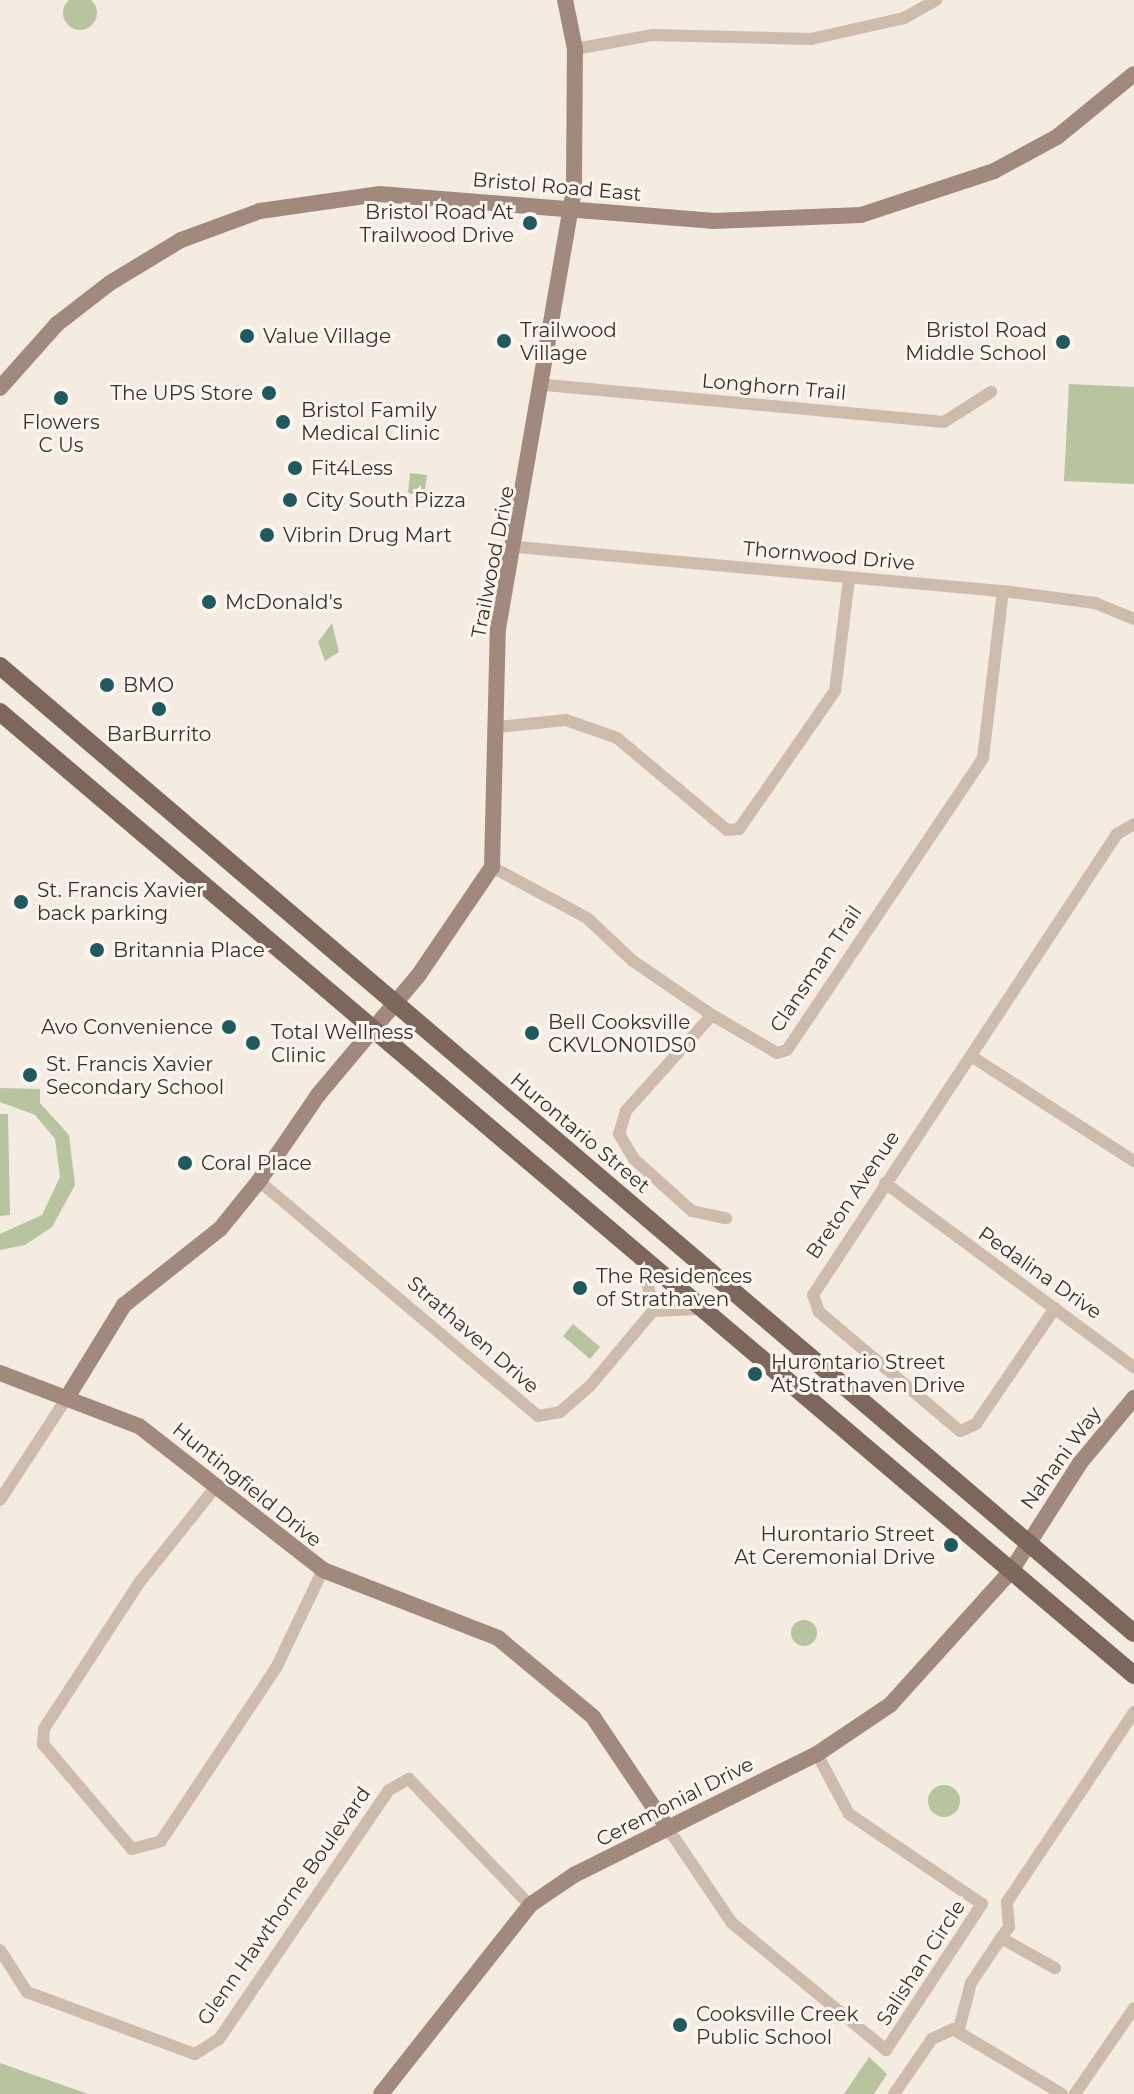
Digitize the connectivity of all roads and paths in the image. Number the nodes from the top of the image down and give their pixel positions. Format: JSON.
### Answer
{"nodes":[{"id":1,"x":565,"y":0,"type":"edge"},
{"id":2,"x":936,"y":0,"type":"edge"},
{"id":3,"x":575,"y":49,"type":"junction"},
{"id":4,"x":1134,"y":74,"type":"edge"},
{"id":5,"x":572,"y":210,"type":"junction"},
{"id":6,"x":546,"y":385,"type":"junction"},
{"id":7,"x":0,"y":388,"type":"edge"},
{"id":8,"x":991,"y":392,"type":"dead end"},
{"id":9,"x":517,"y":547,"type":"junction"},
{"id":10,"x":849,"y":578,"type":"junction"},
{"id":11,"x":1003,"y":591,"type":"junction"},
{"id":12,"x":1134,"y":619,"type":"edge"},
{"id":13,"x":0,"y":666,"type":"edge"},
{"id":14,"x":0,"y":712,"type":"edge"},
{"id":15,"x":498,"y":727,"type":"junction"},
{"id":16,"x":1134,"y":824,"type":"edge"},
{"id":17,"x":492,"y":867,"type":"junction"},
{"id":18,"x":391,"y":1006,"type":"junction"},
{"id":19,"x":712,"y":1015,"type":"junction"},
{"id":20,"x":372,"y":1028,"type":"junction"},
{"id":21,"x":971,"y":1056,"type":"junction"},
{"id":22,"x":1134,"y":1161,"type":"edge"},
{"id":23,"x":259,"y":1181,"type":"junction"},
{"id":24,"x":885,"y":1183,"type":"junction"},
{"id":25,"x":726,"y":1218,"type":"dead end"},
{"id":26,"x":634,"y":1253,"type":"junction"},
{"id":27,"x":1055,"y":1308,"type":"junction"},
{"id":28,"x":653,"y":1311,"type":"junction"},
{"id":29,"x":705,"y":1311,"type":"junction"},
{"id":30,"x":1134,"y":1367,"type":"edge"},
{"id":31,"x":0,"y":1373,"type":"edge"},
{"id":32,"x":68,"y":1396,"type":"junction"},
{"id":33,"x":1134,"y":1398,"type":"edge"},
{"id":34,"x":214,"y":1489,"type":"junction"},
{"id":35,"x":0,"y":1500,"type":"edge"},
{"id":36,"x":1025,"y":1547,"type":"junction"},
{"id":37,"x":323,"y":1570,"type":"junction"},
{"id":38,"x":1011,"y":1571,"type":"junction"},
{"id":39,"x":1134,"y":1633,"type":"edge"},
{"id":40,"x":1134,"y":1675,"type":"edge"},
{"id":41,"x":1134,"y":1712,"type":"edge"},
{"id":42,"x":817,"y":1754,"type":"junction"},
{"id":43,"x":667,"y":1827,"type":"junction"},
{"id":44,"x":530,"y":1905,"type":"junction"},
{"id":45,"x":1001,"y":1938,"type":"junction"},
{"id":46,"x":0,"y":1950,"type":"edge"},
{"id":47,"x":1055,"y":1968,"type":"dead end"},
{"id":48,"x":1134,"y":2008,"type":"edge"},
{"id":49,"x":956,"y":2029,"type":"junction"},
{"id":50,"x":381,"y":2094,"type":"edge"},
{"id":51,"x":894,"y":2094,"type":"edge"},
{"id":52,"x":1062,"y":2094,"type":"edge"},
{"id":53,"x":1075,"y":2094,"type":"edge"}],
"edges":[{"from":1,"to":3,"type":"street","name":"Trailwood Drive"},
{"from":2,"to":3,"type":"street"},
{"from":3,"to":5,"type":"street","name":"Trailwood Drive"},
{"from":4,"to":5,"type":"street","name":"Bristol Road East"},
{"from":5,"to":6,"type":"street","name":"Trailwood Drive"},
{"from":5,"to":7,"type":"street","name":"Bristol Road East"},
{"from":6,"to":8,"type":"street","name":"Longhorn Trail"},
{"from":6,"to":9,"type":"street","name":"Trailwood Drive"},
{"from":9,"to":10,"type":"street","name":"Thornwood Drive"},
{"from":9,"to":15,"type":"street","name":"Trailwood Drive"},
{"from":10,"to":11,"type":"street","name":"Thornwood Drive"},
{"from":10,"to":15,"type":"street"},
{"from":11,"to":12,"type":"street","name":"Thornwood Drive"},
{"from":11,"to":19,"type":"street","name":"Clansman Trail"},
{"from":13,"to":18,"type":"main road","name":"Hurontario Street"},
{"from":14,"to":20,"type":"main road"},
{"from":15,"to":17,"type":"street","name":"Trailwood Drive"},
{"from":16,"to":21,"type":"street","name":"Breton Avenue"},
{"from":17,"to":18,"type":"street"},
{"from":17,"to":19,"type":"street","name":"Clansman Trail"},
{"from":18,"to":20,"type":"street"},
{"from":18,"to":36,"type":"main road","name":"Hurontario Street"},
{"from":19,"to":25,"type":"street"},
{"from":20,"to":23,"type":"street"},
{"from":20,"to":26,"type":"main road"},
{"from":21,"to":22,"type":"street"},
{"from":21,"to":24,"type":"street","name":"Breton Avenue"},
{"from":23,"to":28,"type":"street","name":"Strathaven Drive"},
{"from":23,"to":32,"type":"street"},
{"from":24,"to":27,"type":"street","name":"Pedalina Drive"},
{"from":24,"to":27,"type":"street","name":"Breton Avenue"},
{"from":26,"to":28,"type":"street"},
{"from":26,"to":29,"type":"main road"},
{"from":27,"to":30,"type":"street","name":"Pedalina Drive"},
{"from":28,"to":29,"type":"street"},
{"from":29,"to":38,"type":"main road"},
{"from":31,"to":32,"type":"street","name":"Huntingfield Drive"},
{"from":32,"to":34,"type":"street","name":"Huntingfield Drive"},
{"from":32,"to":35,"type":"street"},
{"from":33,"to":36,"type":"street","name":"Nahani Way"},
{"from":34,"to":37,"type":"street","name":"Huntingfield Drive"},
{"from":34,"to":37,"type":"street"},
{"from":36,"to":38,"type":"street","name":"Nahani Way"},
{"from":36,"to":39,"type":"main road","name":"Hurontario Street"},
{"from":37,"to":43,"type":"street","name":"Huntingfield Drive"},
{"from":38,"to":40,"type":"main road"},
{"from":38,"to":42,"type":"street","name":"Ceremonial Drive"},
{"from":41,"to":45,"type":"street"},
{"from":42,"to":43,"type":"street","name":"Ceremonial Drive"},
{"from":42,"to":43,"type":"street","name":"Salishan Circle"},
{"from":43,"to":44,"type":"street","name":"Ceremonial Drive"},
{"from":44,"to":46,"type":"street","name":"Glenn Hawthorne Boulevard"},
{"from":44,"to":50,"type":"street","name":"Ceremonial Drive"},
{"from":45,"to":47,"type":"street"},
{"from":45,"to":49,"type":"street"},
{"from":48,"to":53,"type":"street"},
{"from":49,"to":51,"type":"street"},
{"from":49,"to":52,"type":"street"}]}
